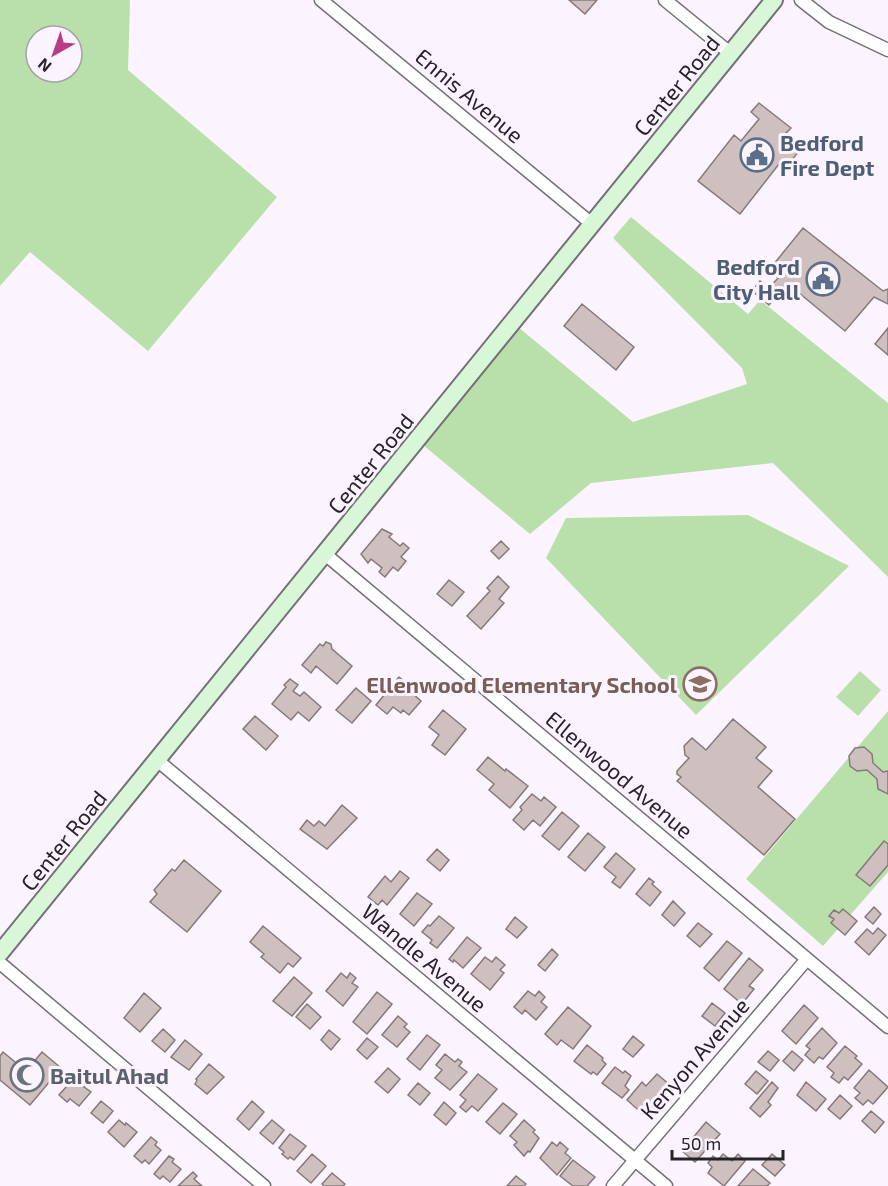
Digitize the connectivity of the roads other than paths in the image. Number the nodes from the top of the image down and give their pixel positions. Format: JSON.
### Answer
{"nodes":[{"id":1,"x":321,"y":0,"type":"edge"},
{"id":2,"x":665,"y":0,"type":"edge"},
{"id":3,"x":774,"y":0,"type":"edge"},
{"id":4,"x":801,"y":0,"type":"edge"},
{"id":5,"x":888,"y":50,"type":"edge"},
{"id":6,"x":730,"y":53,"type":"junction"},
{"id":7,"x":592,"y":224,"type":"junction"},
{"id":8,"x":325,"y":554,"type":"junction"},
{"id":9,"x":157,"y":760,"type":"junction"},
{"id":10,"x":0,"y":953,"type":"edge"},
{"id":11,"x":807,"y":959,"type":"junction"},
{"id":12,"x":0,"y":963,"type":"edge"},
{"id":13,"x":888,"y":1027,"type":"edge"},
{"id":14,"x":635,"y":1160,"type":"junction"},
{"id":15,"x":264,"y":1186,"type":"edge"},
{"id":16,"x":613,"y":1186,"type":"edge"},
{"id":17,"x":666,"y":1186,"type":"edge"}],
"edges":[{"from":1,"to":7,"type":"street","name":"Ennis Avenue"},
{"from":2,"to":6,"type":"street"},
{"from":3,"to":6,"type":"main road","name":"Center Road"},
{"from":4,"to":5,"type":"street"},
{"from":6,"to":7,"type":"main road","name":"Center Road"},
{"from":7,"to":8,"type":"main road","name":"Center Road"},
{"from":8,"to":9,"type":"main road","name":"Center Road"},
{"from":8,"to":11,"type":"street","name":"Ellenwood Avenue"},
{"from":9,"to":10,"type":"main road","name":"Center Road"},
{"from":9,"to":14,"type":"street","name":"Wandle Avenue"},
{"from":11,"to":13,"type":"street","name":"Ellenwood Avenue"},
{"from":11,"to":14,"type":"street","name":"Kenyon Avenue"},
{"from":12,"to":15,"type":"street"},
{"from":14,"to":16,"type":"street","name":"Kenyon Avenue"},
{"from":14,"to":17,"type":"street","name":"Wandle Avenue"}]}
